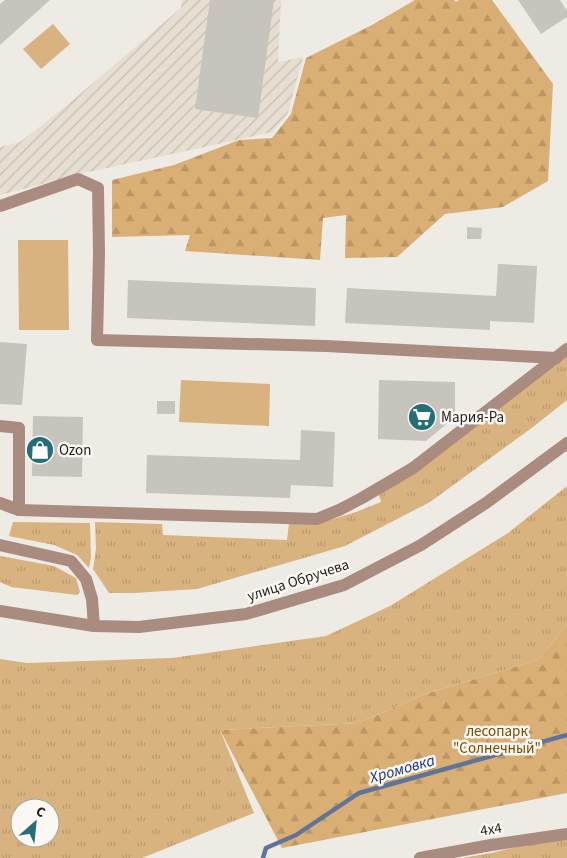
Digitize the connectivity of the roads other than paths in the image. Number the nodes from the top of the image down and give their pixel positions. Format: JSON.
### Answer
{"nodes":[{"id":1,"x":0,"y":206,"type":"edge"},
{"id":2,"x":567,"y":349,"type":"edge"},
{"id":3,"x":556,"y":358,"type":"junction"},
{"id":4,"x":0,"y":426,"type":"edge"},
{"id":5,"x":567,"y":443,"type":"edge"},
{"id":6,"x":0,"y":503,"type":"edge"},
{"id":7,"x":19,"y":510,"type":"junction"},
{"id":8,"x":0,"y":545,"type":"edge"},
{"id":9,"x":0,"y":611,"type":"edge"},
{"id":10,"x":94,"y":626,"type":"junction"},
{"id":11,"x":567,"y":834,"type":"edge"},
{"id":12,"x":420,"y":858,"type":"edge"}],
"edges":[{"from":1,"to":3,"type":"street"},
{"from":2,"to":3,"type":"street"},
{"from":3,"to":7,"type":"street"},
{"from":4,"to":7,"type":"street"},
{"from":5,"to":10,"type":"street","name":"улица Обручева"},
{"from":6,"to":7,"type":"street"},
{"from":8,"to":10,"type":"street"},
{"from":9,"to":10,"type":"street","name":"улица Обручева"},
{"from":11,"to":12,"type":"street","name":"4x4"}]}
